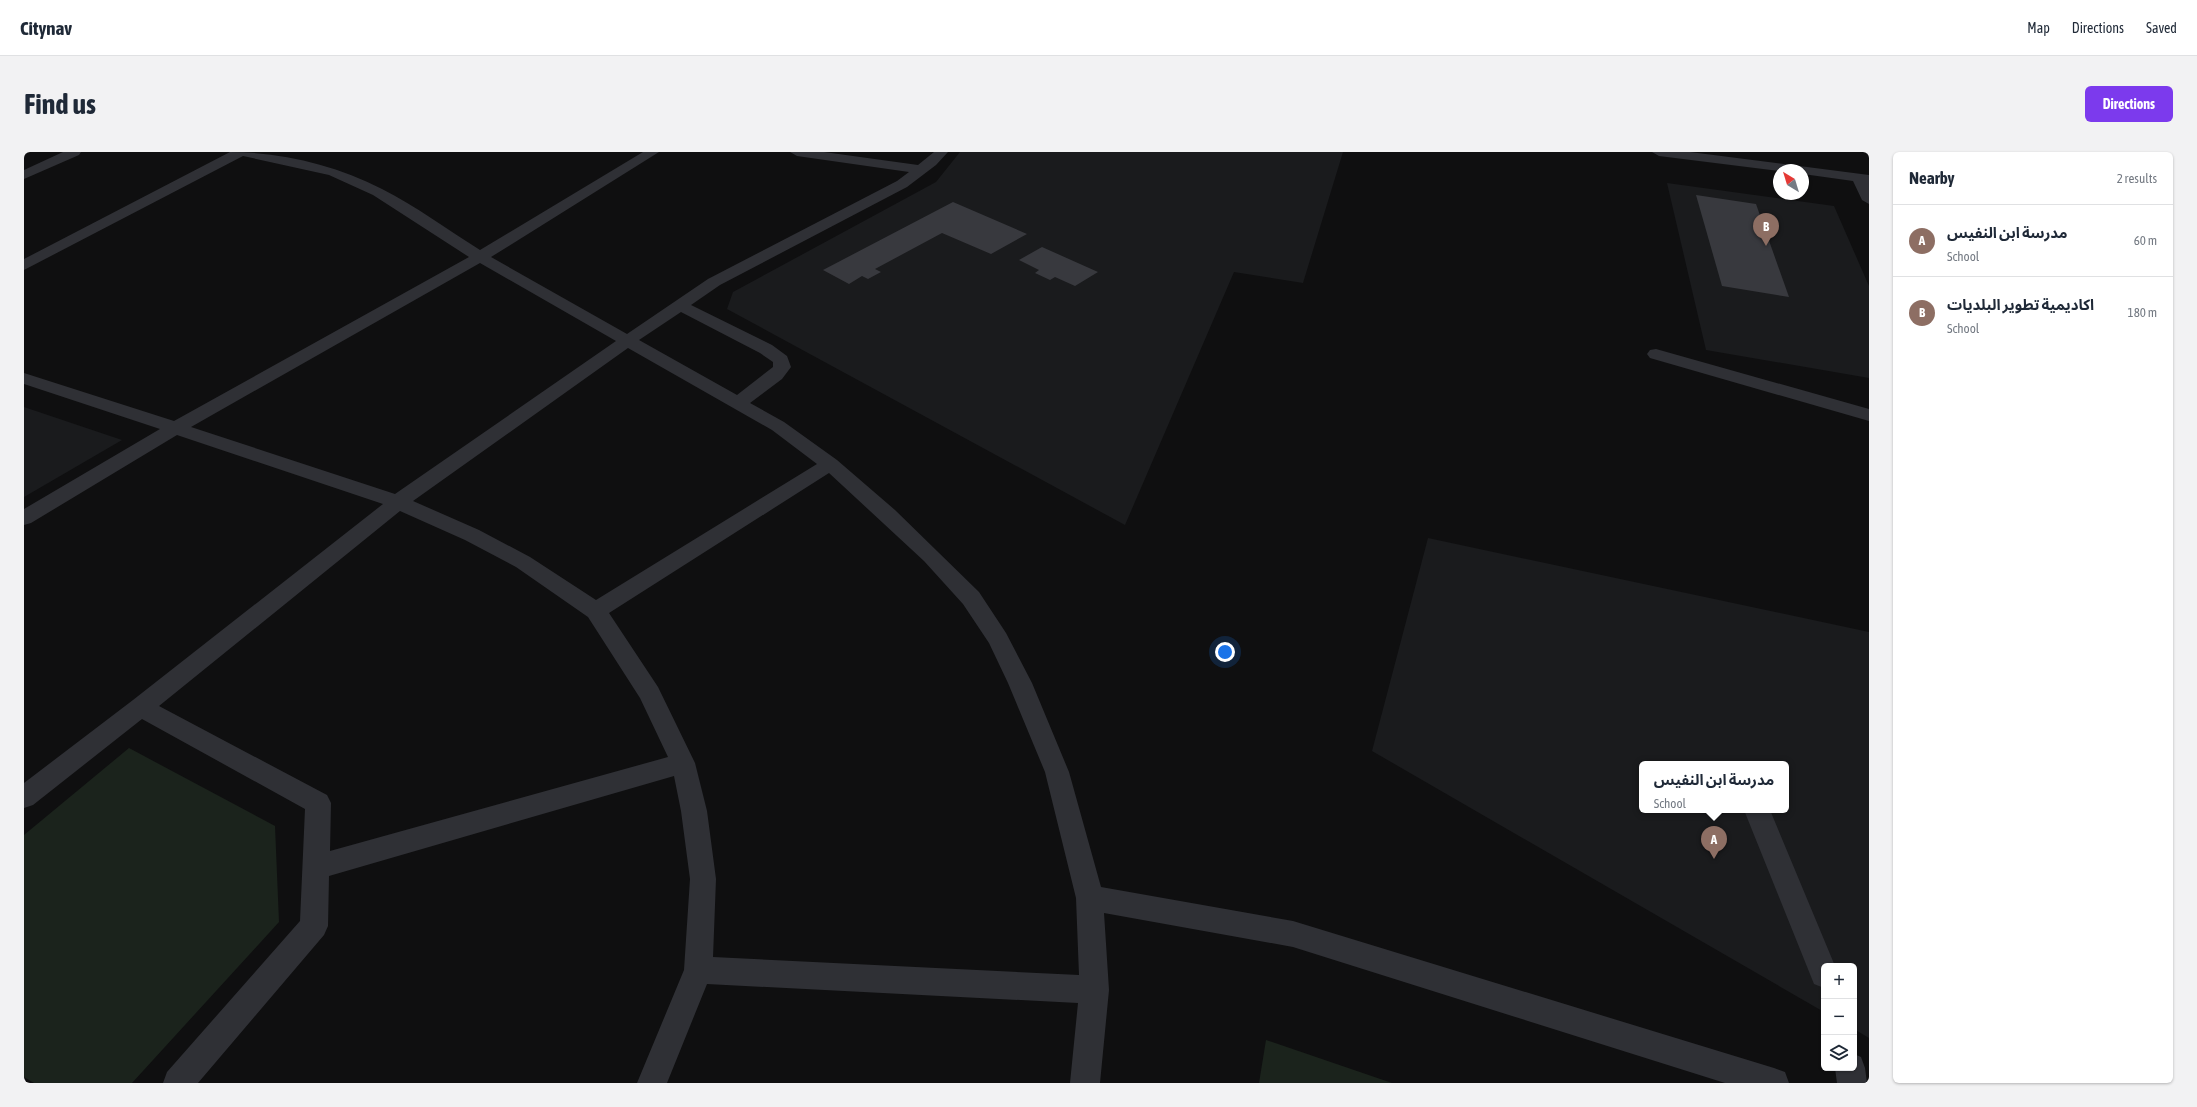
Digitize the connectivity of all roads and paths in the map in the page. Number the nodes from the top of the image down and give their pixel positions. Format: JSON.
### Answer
{"nodes":[{"id":1,"x":74,"y":152,"type":"edge"},
{"id":2,"x":240,"y":152,"type":"edge"},
{"id":3,"x":245,"y":152,"type":"edge"},
{"id":4,"x":652,"y":152,"type":"edge"},
{"id":5,"x":797,"y":152,"type":"edge"},
{"id":6,"x":941,"y":152,"type":"edge"},
{"id":7,"x":1659,"y":152,"type":"edge"},
{"id":8,"x":1773,"y":167,"type":"edge"},
{"id":9,"x":921,"y":170,"type":"junction"},
{"id":10,"x":1809,"y":171,"type":"edge"},
{"id":11,"x":24,"y":175,"type":"edge"},
{"id":12,"x":1864,"y":178,"type":"edge"},
{"id":13,"x":1869,"y":200,"type":"edge"},
{"id":14,"x":480,"y":257,"type":"junction"},
{"id":15,"x":24,"y":265,"type":"edge"},
{"id":16,"x":681,"y":306,"type":"junction"},
{"id":17,"x":626,"y":342,"type":"junction"},
{"id":18,"x":1656,"y":354,"type":"dead end"},
{"id":19,"x":24,"y":378,"type":"edge"},
{"id":20,"x":737,"y":404,"type":"junction"},
{"id":21,"x":1869,"y":415,"type":"edge"},
{"id":22,"x":176,"y":428,"type":"junction"},
{"id":23,"x":830,"y":464,"type":"junction"},
{"id":24,"x":398,"y":502,"type":"junction"},
{"id":25,"x":24,"y":518,"type":"edge"},
{"id":26,"x":596,"y":611,"type":"junction"},
{"id":27,"x":141,"y":707,"type":"junction"},
{"id":28,"x":683,"y":763,"type":"junction"},
{"id":29,"x":24,"y":797,"type":"edge"},
{"id":30,"x":1758,"y":813,"type":"edge"},
{"id":31,"x":317,"y":867,"type":"junction"},
{"id":32,"x":1090,"y":898,"type":"junction"},
{"id":33,"x":1821,"y":967,"type":"edge"},
{"id":34,"x":698,"y":970,"type":"junction"},
{"id":35,"x":1094,"y":990,"type":"junction"},
{"id":36,"x":1850,"y":1071,"type":"edge"},
{"id":37,"x":178,"y":1083,"type":"edge"},
{"id":38,"x":652,"y":1083,"type":"edge"},
{"id":39,"x":1085,"y":1083,"type":"edge"},
{"id":40,"x":1774,"y":1083,"type":"edge"},
{"id":41,"x":1852,"y":1083,"type":"edge"}],
"edges":[{"from":1,"to":11,"type":"street"},
{"from":2,"to":15,"type":"street"},
{"from":3,"to":14,"type":"street"},
{"from":4,"to":14,"type":"street"},
{"from":5,"to":9,"type":"street"},
{"from":6,"to":9,"type":"street"},
{"from":7,"to":8,"type":"street"},
{"from":9,"to":16,"type":"street"},
{"from":10,"to":12,"type":"street"},
{"from":12,"to":13,"type":"street"},
{"from":14,"to":17,"type":"street"},
{"from":14,"to":22,"type":"street"},
{"from":16,"to":17,"type":"street"},
{"from":16,"to":20,"type":"street"},
{"from":17,"to":20,"type":"street"},
{"from":17,"to":24,"type":"street"},
{"from":18,"to":21,"type":"street"},
{"from":19,"to":22,"type":"street"},
{"from":20,"to":23,"type":"street"},
{"from":22,"to":24,"type":"street"},
{"from":22,"to":25,"type":"street"},
{"from":23,"to":26,"type":"street"},
{"from":23,"to":32,"type":"street"},
{"from":24,"to":26,"type":"street"},
{"from":24,"to":27,"type":"street"},
{"from":26,"to":28,"type":"street"},
{"from":27,"to":29,"type":"street"},
{"from":27,"to":31,"type":"street"},
{"from":28,"to":31,"type":"street"},
{"from":28,"to":34,"type":"street"},
{"from":30,"to":33,"type":"street"},
{"from":31,"to":37,"type":"street"},
{"from":32,"to":35,"type":"street"},
{"from":32,"to":40,"type":"street"},
{"from":34,"to":35,"type":"street"},
{"from":34,"to":38,"type":"street"},
{"from":35,"to":39,"type":"street"},
{"from":36,"to":41,"type":"street"}]}
